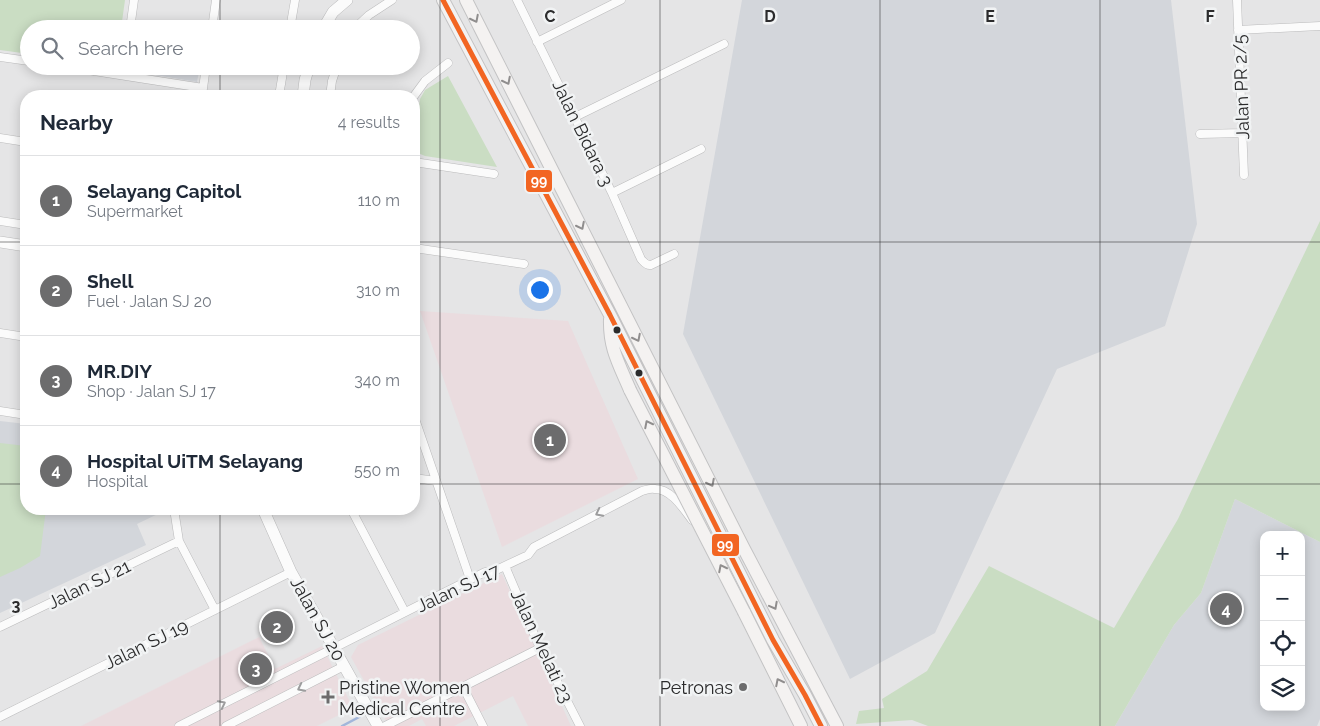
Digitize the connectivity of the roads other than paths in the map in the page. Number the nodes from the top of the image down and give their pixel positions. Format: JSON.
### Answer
{"nodes":[{"id":1,"x":134,"y":0,"type":"edge"},
{"id":2,"x":216,"y":0,"type":"edge"},
{"id":3,"x":295,"y":0,"type":"edge"},
{"id":4,"x":347,"y":0,"type":"edge"},
{"id":5,"x":392,"y":0,"type":"edge"},
{"id":6,"x":443,"y":0,"type":"edge"},
{"id":7,"x":466,"y":0,"type":"edge"},
{"id":8,"x":516,"y":0,"type":"edge"},
{"id":9,"x":621,"y":0,"type":"edge"},
{"id":10,"x":1237,"y":0,"type":"edge"},
{"id":11,"x":609,"y":3,"type":"edge"},
{"id":12,"x":131,"y":20,"type":"edge"},
{"id":13,"x":213,"y":20,"type":"edge"},
{"id":14,"x":292,"y":20,"type":"edge"},
{"id":15,"x":328,"y":20,"type":"edge"},
{"id":16,"x":364,"y":20,"type":"edge"},
{"id":17,"x":1320,"y":26,"type":"edge"},
{"id":18,"x":1238,"y":30,"type":"junction"},
{"id":19,"x":537,"y":42,"type":"junction"},
{"id":20,"x":724,"y":44,"type":"dead end"},
{"id":21,"x":0,"y":57,"type":"edge"},
{"id":22,"x":20,"y":60,"type":"edge"},
{"id":23,"x":448,"y":63,"type":"dead end"},
{"id":24,"x":118,"y":75,"type":"edge"},
{"id":25,"x":205,"y":75,"type":"edge"},
{"id":26,"x":282,"y":75,"type":"edge"},
{"id":27,"x":307,"y":75,"type":"edge"},
{"id":28,"x":334,"y":75,"type":"edge"},
{"id":29,"x":124,"y":76,"type":"joint"},
{"id":30,"x":192,"y":90,"type":"edge"},
{"id":31,"x":202,"y":90,"type":"edge"},
{"id":32,"x":280,"y":90,"type":"edge"},
{"id":33,"x":304,"y":90,"type":"edge"},
{"id":34,"x":331,"y":90,"type":"edge"},
{"id":35,"x":418,"y":90,"type":"edge"},
{"id":36,"x":575,"y":118,"type":"junction"},
{"id":37,"x":1242,"y":133,"type":"junction"},
{"id":38,"x":1200,"y":134,"type":"dead end"},
{"id":39,"x":0,"y":138,"type":"edge"},
{"id":40,"x":20,"y":141,"type":"edge"},
{"id":41,"x":701,"y":149,"type":"dead end"},
{"id":42,"x":420,"y":163,"type":"edge"},
{"id":43,"x":494,"y":174,"type":"dead end"},
{"id":44,"x":1244,"y":175,"type":"dead end"},
{"id":45,"x":612,"y":193,"type":"junction"},
{"id":46,"x":0,"y":221,"type":"edge"},
{"id":47,"x":20,"y":224,"type":"edge"},
{"id":48,"x":0,"y":242,"type":"edge"},
{"id":49,"x":20,"y":245,"type":"edge"},
{"id":50,"x":420,"y":249,"type":"edge"},
{"id":51,"x":674,"y":254,"type":"dead end"},
{"id":52,"x":524,"y":264,"type":"dead end"},
{"id":53,"x":610,"y":315,"type":"junction"},
{"id":54,"x":0,"y":333,"type":"edge"},
{"id":55,"x":20,"y":336,"type":"edge"},
{"id":56,"x":0,"y":410,"type":"edge"},
{"id":57,"x":20,"y":414,"type":"edge"},
{"id":58,"x":420,"y":434,"type":"edge"},
{"id":59,"x":420,"y":479,"type":"edge"},
{"id":60,"x":436,"y":481,"type":"junction"},
{"id":61,"x":175,"y":515,"type":"edge"},
{"id":62,"x":265,"y":515,"type":"edge"},
{"id":63,"x":354,"y":515,"type":"edge"},
{"id":64,"x":179,"y":540,"type":"junction"},
{"id":65,"x":724,"y":543,"type":"junction"},
{"id":66,"x":505,"y":566,"type":"junction"},
{"id":67,"x":291,"y":572,"type":"junction"},
{"id":68,"x":470,"y":580,"type":"junction"},
{"id":69,"x":215,"y":610,"type":"junction"},
{"id":70,"x":405,"y":612,"type":"junction"},
{"id":71,"x":0,"y":627,"type":"edge"},
{"id":72,"x":334,"y":648,"type":"junction"},
{"id":73,"x":540,"y":648,"type":"junction"},
{"id":74,"x":344,"y":666,"type":"junction"},
{"id":75,"x":464,"y":687,"type":"junction"},
{"id":76,"x":0,"y":717,"type":"edge"},
{"id":77,"x":179,"y":726,"type":"edge"},
{"id":78,"x":226,"y":726,"type":"edge"},
{"id":79,"x":378,"y":726,"type":"edge"},
{"id":80,"x":386,"y":726,"type":"edge"},
{"id":81,"x":483,"y":726,"type":"edge"},
{"id":82,"x":580,"y":726,"type":"edge"},
{"id":83,"x":801,"y":726,"type":"edge"},
{"id":84,"x":821,"y":726,"type":"edge"},
{"id":85,"x":837,"y":726,"type":"edge"}],
"edges":[{"from":1,"to":12,"type":"street"},
{"from":2,"to":13,"type":"street"},
{"from":3,"to":14,"type":"street"},
{"from":4,"to":15,"type":"street"},
{"from":5,"to":16,"type":"street"},
{"from":6,"to":53,"type":"main road"},
{"from":7,"to":85,"type":"main road","one_way":true},
{"from":8,"to":19,"type":"street","name":"Jalan Bidara 3"},
{"from":9,"to":11,"type":"street"},
{"from":10,"to":18,"type":"street","name":"Jalan PR 2/5"},
{"from":11,"to":19,"type":"street"},
{"from":17,"to":18,"type":"street"},
{"from":18,"to":37,"type":"street","name":"Jalan PR 2/5"},
{"from":19,"to":36,"type":"street","name":"Jalan Bidara 3"},
{"from":20,"to":36,"type":"street"},
{"from":21,"to":22,"type":"street"},
{"from":23,"to":35,"type":"street"},
{"from":24,"to":29,"type":"street"},
{"from":25,"to":31,"type":"street"},
{"from":26,"to":32,"type":"street"},
{"from":27,"to":33,"type":"street"},
{"from":28,"to":34,"type":"street"},
{"from":29,"to":30,"type":"street"},
{"from":36,"to":45,"type":"street","name":"Jalan Bidara 3"},
{"from":37,"to":38,"type":"street"},
{"from":37,"to":44,"type":"street","name":"Jalan PR 2/5"},
{"from":39,"to":40,"type":"street"},
{"from":41,"to":45,"type":"street"},
{"from":42,"to":43,"type":"street"},
{"from":45,"to":51,"type":"street","name":"Jalan Bidara 3"},
{"from":46,"to":47,"type":"street"},
{"from":48,"to":49,"type":"street"},
{"from":50,"to":52,"type":"street"},
{"from":53,"to":65,"type":"main road"},
{"from":83,"to":53,"type":"main road","one_way":true,"bridge":true},
{"from":54,"to":55,"type":"street"},
{"from":56,"to":57,"type":"street"},
{"from":58,"to":60,"type":"street"},
{"from":59,"to":60,"type":"street"},
{"from":60,"to":68,"type":"street"},
{"from":61,"to":64,"type":"street"},
{"from":62,"to":67,"type":"street","name":"Jalan SJ 20"},
{"from":63,"to":70,"type":"street"},
{"from":64,"to":69,"type":"street"},
{"from":64,"to":71,"type":"street","name":"Jalan SJ 21"},
{"from":65,"to":66,"type":"street","name":"Jalan SJ 17","one_way":true},
{"from":65,"to":84,"type":"main road"},
{"from":66,"to":68,"type":"street","name":"Jalan SJ 17"},
{"from":66,"to":73,"type":"street","name":"Jalan Melati 23"},
{"from":67,"to":69,"type":"street","name":"Jalan SJ 19"},
{"from":67,"to":72,"type":"street","name":"Jalan SJ 20"},
{"from":68,"to":70,"type":"street","name":"Jalan SJ 17"},
{"from":69,"to":76,"type":"street","name":"Jalan SJ 19"},
{"from":70,"to":72,"type":"street","name":"Jalan SJ 17"},
{"from":72,"to":74,"type":"street","name":"Jalan SJ 20"},
{"from":77,"to":72,"type":"street","name":"Jalan SJ 17","one_way":true},
{"from":73,"to":75,"type":"street"},
{"from":73,"to":82,"type":"street","name":"Jalan Melati 23"},
{"from":74,"to":78,"type":"street","one_way":true},
{"from":74,"to":79,"type":"street","name":"Jalan SJ 20"},
{"from":75,"to":80,"type":"street"},
{"from":75,"to":81,"type":"street"}]}
